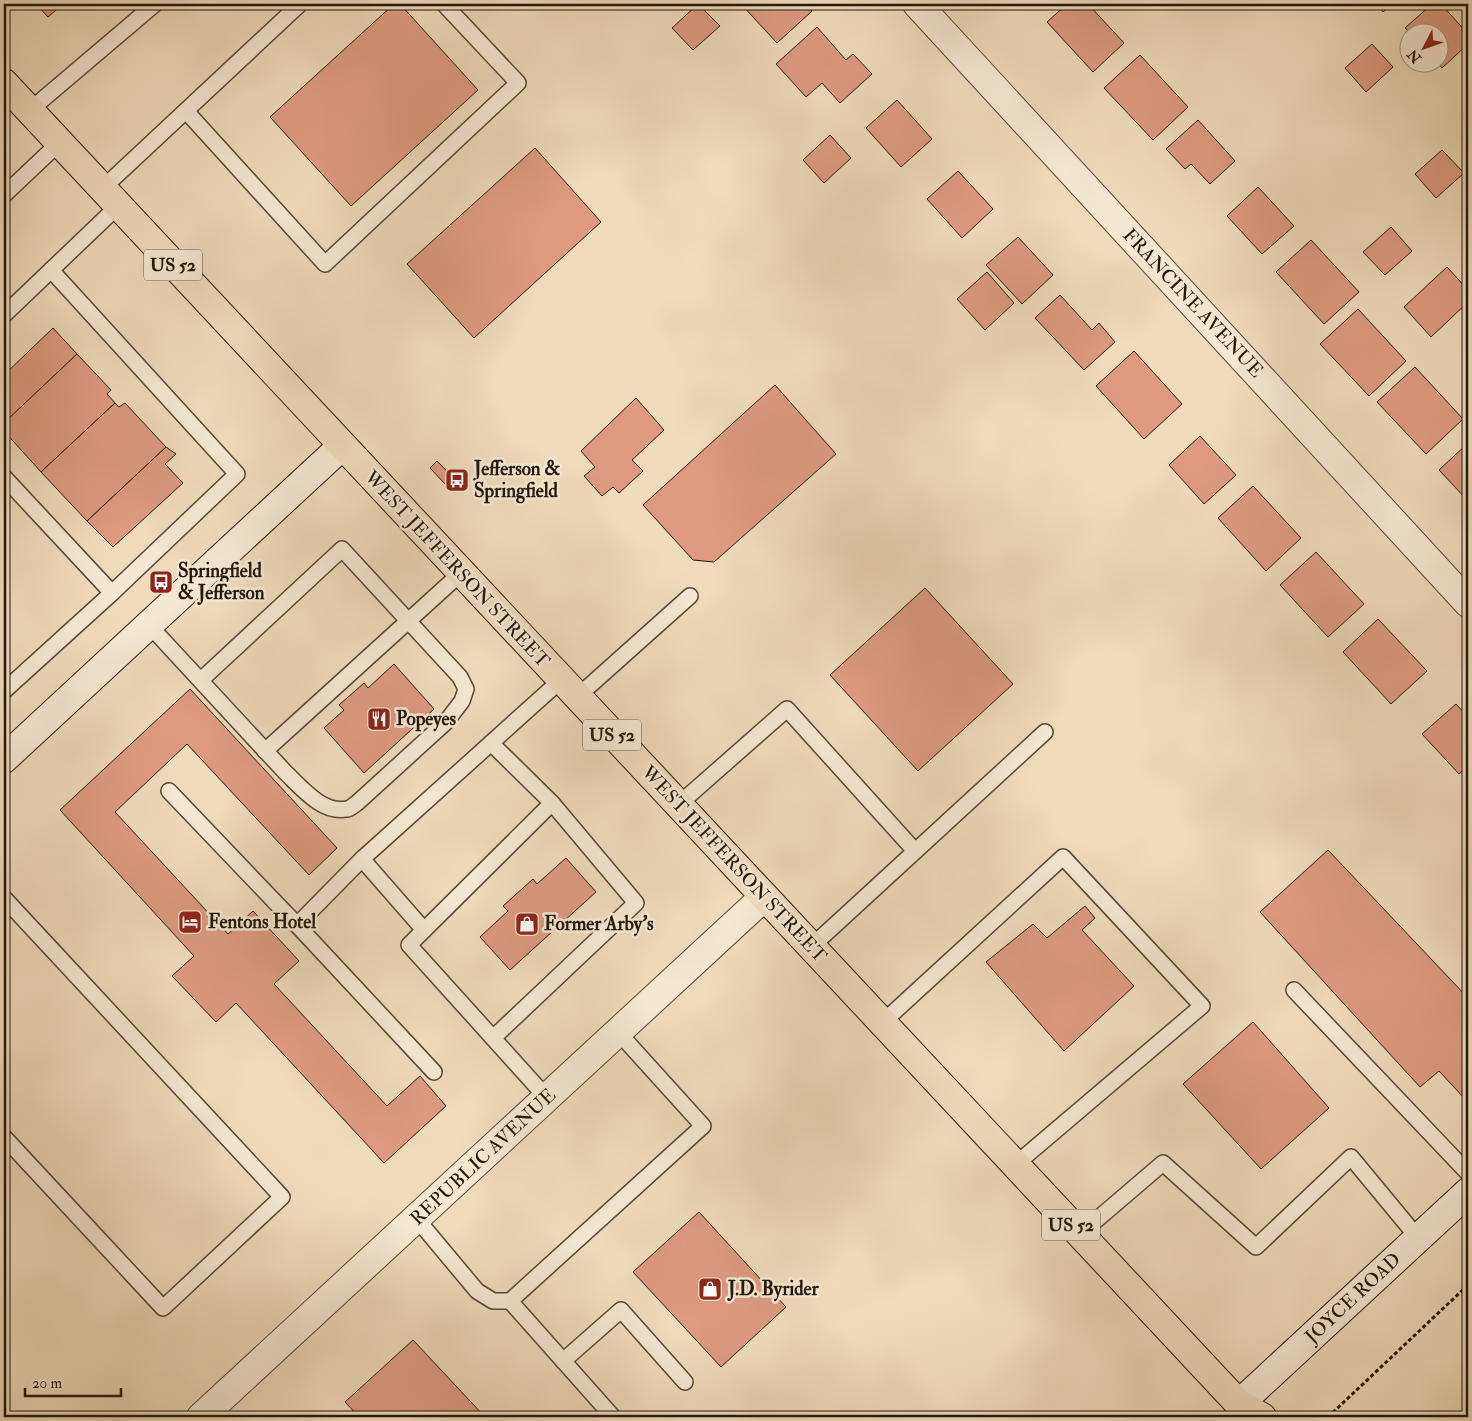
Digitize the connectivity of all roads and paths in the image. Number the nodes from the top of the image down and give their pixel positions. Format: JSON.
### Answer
{"nodes":[{"id":1,"x":155,"y":4,"type":"edge"},
{"id":2,"x":300,"y":4,"type":"edge"},
{"id":3,"x":444,"y":4,"type":"edge"},
{"id":4,"x":917,"y":4,"type":"edge"},
{"id":5,"x":4,"y":83,"type":"edge"},
{"id":6,"x":186,"y":110,"type":"junction"},
{"id":7,"x":29,"y":111,"type":"junction"},
{"id":8,"x":59,"y":143,"type":"junction"},
{"id":9,"x":4,"y":195,"type":"edge"},
{"id":10,"x":110,"y":198,"type":"junction"},
{"id":11,"x":51,"y":270,"type":"junction"},
{"id":12,"x":4,"y":315,"type":"edge"},
{"id":13,"x":342,"y":446,"type":"junction"},
{"id":14,"x":4,"y":477,"type":"edge"},
{"id":15,"x":461,"y":573,"type":"junction"},
{"id":16,"x":112,"y":593,"type":"junction"},
{"id":17,"x":690,"y":596,"type":"dead end"},
{"id":18,"x":1468,"y":603,"type":"edge"},
{"id":19,"x":408,"y":620,"type":"junction"},
{"id":20,"x":149,"y":625,"type":"junction"},
{"id":21,"x":200,"y":680,"type":"junction"},
{"id":22,"x":569,"y":689,"type":"junction"},
{"id":23,"x":4,"y":691,"type":"edge"},
{"id":24,"x":1045,"y":732,"type":"dead end"},
{"id":25,"x":491,"y":743,"type":"junction"},
{"id":26,"x":265,"y":751,"type":"junction"},
{"id":27,"x":4,"y":759,"type":"edge"},
{"id":28,"x":169,"y":791,"type":"dead end"},
{"id":29,"x":552,"y":803,"type":"junction"},
{"id":30,"x":678,"y":805,"type":"junction"},
{"id":31,"x":915,"y":851,"type":"junction"},
{"id":32,"x":362,"y":859,"type":"junction"},
{"id":33,"x":764,"y":897,"type":"junction"},
{"id":34,"x":4,"y":898,"type":"edge"},
{"id":35,"x":297,"y":925,"type":"junction"},
{"id":36,"x":424,"y":930,"type":"junction"},
{"id":37,"x":811,"y":947,"type":"junction"},
{"id":38,"x":1294,"y":990,"type":"dead end"},
{"id":39,"x":882,"y":1023,"type":"junction"},
{"id":40,"x":618,"y":1032,"type":"junction"},
{"id":41,"x":493,"y":1038,"type":"junction"},
{"id":42,"x":434,"y":1072,"type":"dead end"},
{"id":43,"x":546,"y":1098,"type":"junction"},
{"id":44,"x":4,"y":1137,"type":"edge"},
{"id":45,"x":1016,"y":1165,"type":"junction"},
{"id":46,"x":1468,"y":1173,"type":"edge"},
{"id":47,"x":1468,"y":1192,"type":"edge"},
{"id":48,"x":416,"y":1218,"type":"junction"},
{"id":49,"x":1080,"y":1234,"type":"junction"},
{"id":50,"x":1418,"y":1238,"type":"junction"},
{"id":51,"x":1468,"y":1285,"type":"edge"},
{"id":52,"x":510,"y":1301,"type":"junction"},
{"id":53,"x":563,"y":1361,"type":"junction"},
{"id":54,"x":685,"y":1382,"type":"dead end"},
{"id":55,"x":1241,"y":1411,"type":"edge"},
{"id":56,"x":201,"y":1417,"type":"edge"},
{"id":57,"x":613,"y":1417,"type":"edge"},
{"id":58,"x":1262,"y":1417,"type":"edge"},
{"id":59,"x":1328,"y":1417,"type":"edge"}],
"edges":[{"from":1,"to":7,"type":"lane"},
{"from":2,"to":6,"type":"lane"},
{"from":3,"to":6,"type":"lane"},
{"from":4,"to":18,"type":"street","name":"FRANCINE AVENUE"},
{"from":5,"to":7,"type":"main road","name":"WEST JEFFERSON STREET","number":"US 52"},
{"from":6,"to":10,"type":"lane"},
{"from":7,"to":8,"type":"main road","name":"WEST JEFFERSON STREET","number":"US 52"},
{"from":8,"to":9,"type":"lane"},
{"from":8,"to":10,"type":"main road","name":"WEST JEFFERSON STREET","number":"US 52"},
{"from":10,"to":11,"type":"lane"},
{"from":10,"to":13,"type":"main road","name":"WEST JEFFERSON STREET","number":"US 52"},
{"from":11,"to":12,"type":"lane"},
{"from":11,"to":16,"type":"lane"},
{"from":13,"to":15,"type":"main road","name":"WEST JEFFERSON STREET","number":"US 52"},
{"from":13,"to":20,"type":"street"},
{"from":14,"to":16,"type":"lane"},
{"from":15,"to":19,"type":"lane"},
{"from":15,"to":22,"type":"main road","name":"WEST JEFFERSON STREET","number":"US 52"},
{"from":16,"to":23,"type":"lane"},
{"from":17,"to":22,"type":"lane"},
{"from":19,"to":21,"type":"lane"},
{"from":19,"to":26,"type":"lane"},
{"from":19,"to":26,"type":"lane"},
{"from":20,"to":21,"type":"lane"},
{"from":20,"to":27,"type":"street"},
{"from":21,"to":26,"type":"lane"},
{"from":22,"to":25,"type":"lane"},
{"from":22,"to":30,"type":"main road","name":"WEST JEFFERSON STREET","number":"US 52"},
{"from":24,"to":31,"type":"lane"},
{"from":25,"to":29,"type":"lane"},
{"from":25,"to":32,"type":"lane"},
{"from":28,"to":35,"type":"lane"},
{"from":29,"to":36,"type":"lane"},
{"from":29,"to":41,"type":"lane"},
{"from":30,"to":31,"type":"lane"},
{"from":30,"to":33,"type":"main road","name":"WEST JEFFERSON STREET","number":"US 52"},
{"from":31,"to":37,"type":"lane"},
{"from":32,"to":35,"type":"lane"},
{"from":32,"to":36,"type":"lane"},
{"from":33,"to":37,"type":"main road","name":"WEST JEFFERSON STREET","number":"US 52"},
{"from":33,"to":40,"type":"street","name":"REPUBLIC AVENUE"},
{"from":34,"to":44,"type":"lane"},
{"from":35,"to":42,"type":"lane"},
{"from":36,"to":41,"type":"lane"},
{"from":37,"to":39,"type":"main road","name":"WEST JEFFERSON STREET","number":"US 52"},
{"from":38,"to":46,"type":"lane"},
{"from":39,"to":45,"type":"main road","name":"WEST JEFFERSON STREET","number":"US 52"},
{"from":39,"to":45,"type":"lane"},
{"from":40,"to":43,"type":"street","name":"REPUBLIC AVENUE"},
{"from":40,"to":52,"type":"lane"},
{"from":41,"to":43,"type":"lane"},
{"from":43,"to":48,"type":"street","name":"REPUBLIC AVENUE"},
{"from":45,"to":49,"type":"main road","name":"WEST JEFFERSON STREET","number":"US 52"},
{"from":47,"to":50,"type":"street","name":"JOYCE ROAD"},
{"from":48,"to":52,"type":"lane"},
{"from":48,"to":56,"type":"street","name":"REPUBLIC AVENUE"},
{"from":49,"to":50,"type":"lane"},
{"from":49,"to":55,"type":"main road","name":"WEST JEFFERSON STREET","number":"US 52"},
{"from":50,"to":55,"type":"street","name":"JOYCE ROAD"},
{"from":51,"to":59,"type":"path"},
{"from":52,"to":53,"type":"lane"},
{"from":53,"to":54,"type":"lane"},
{"from":53,"to":57,"type":"lane"},
{"from":55,"to":58,"type":"main road","name":"WEST JEFFERSON STREET","number":"US 52"}]}
